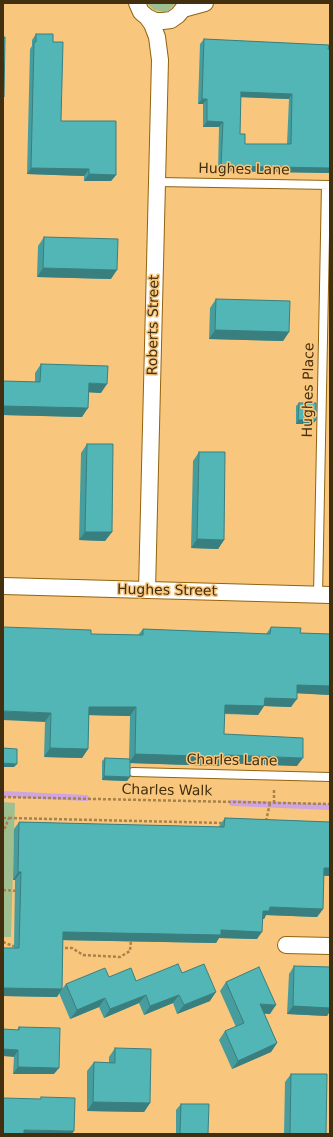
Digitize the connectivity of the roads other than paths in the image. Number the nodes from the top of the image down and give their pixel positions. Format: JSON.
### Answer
{"nodes":[{"id":1,"x":137,"y":3,"type":"edge"},
{"id":2,"x":205,"y":3,"type":"edge"},
{"id":3,"x":180,"y":11,"type":"edge"},
{"id":4,"x":147,"y":17,"type":"junction"},
{"id":5,"x":160,"y":60,"type":"junction"},
{"id":6,"x":158,"y":182,"type":"junction"},
{"id":7,"x":328,"y":185,"type":"edge"},
{"id":8,"x":3,"y":586,"type":"edge"},
{"id":9,"x":147,"y":590,"type":"junction"},
{"id":10,"x":324,"y":595,"type":"edge"},
{"id":11,"x":132,"y":772,"type":"edge"},
{"id":12,"x":330,"y":777,"type":"edge"},
{"id":13,"x":286,"y":945,"type":"dead end"},
{"id":14,"x":330,"y":946,"type":"edge"}],
"edges":[{"from":1,"to":4,"type":"street","name":"Roberts Street"},
{"from":2,"to":3,"type":"street"},
{"from":3,"to":4,"type":"street"},
{"from":3,"to":5,"type":"street","name":"Roberts Street"},
{"from":4,"to":5,"type":"street","name":"Roberts Street"},
{"from":5,"to":6,"type":"street","name":"Roberts Street"},
{"from":6,"to":7,"type":"lane","name":"Hughes Lane"},
{"from":6,"to":9,"type":"street","name":"Roberts Street"},
{"from":7,"to":10,"type":"lane","name":"Hughes Place"},
{"from":8,"to":9,"type":"street","name":"Hughes Street"},
{"from":9,"to":10,"type":"street","name":"Hughes Street"},
{"from":11,"to":12,"type":"lane","name":"Charles Lane"},
{"from":13,"to":14,"type":"street"}]}
